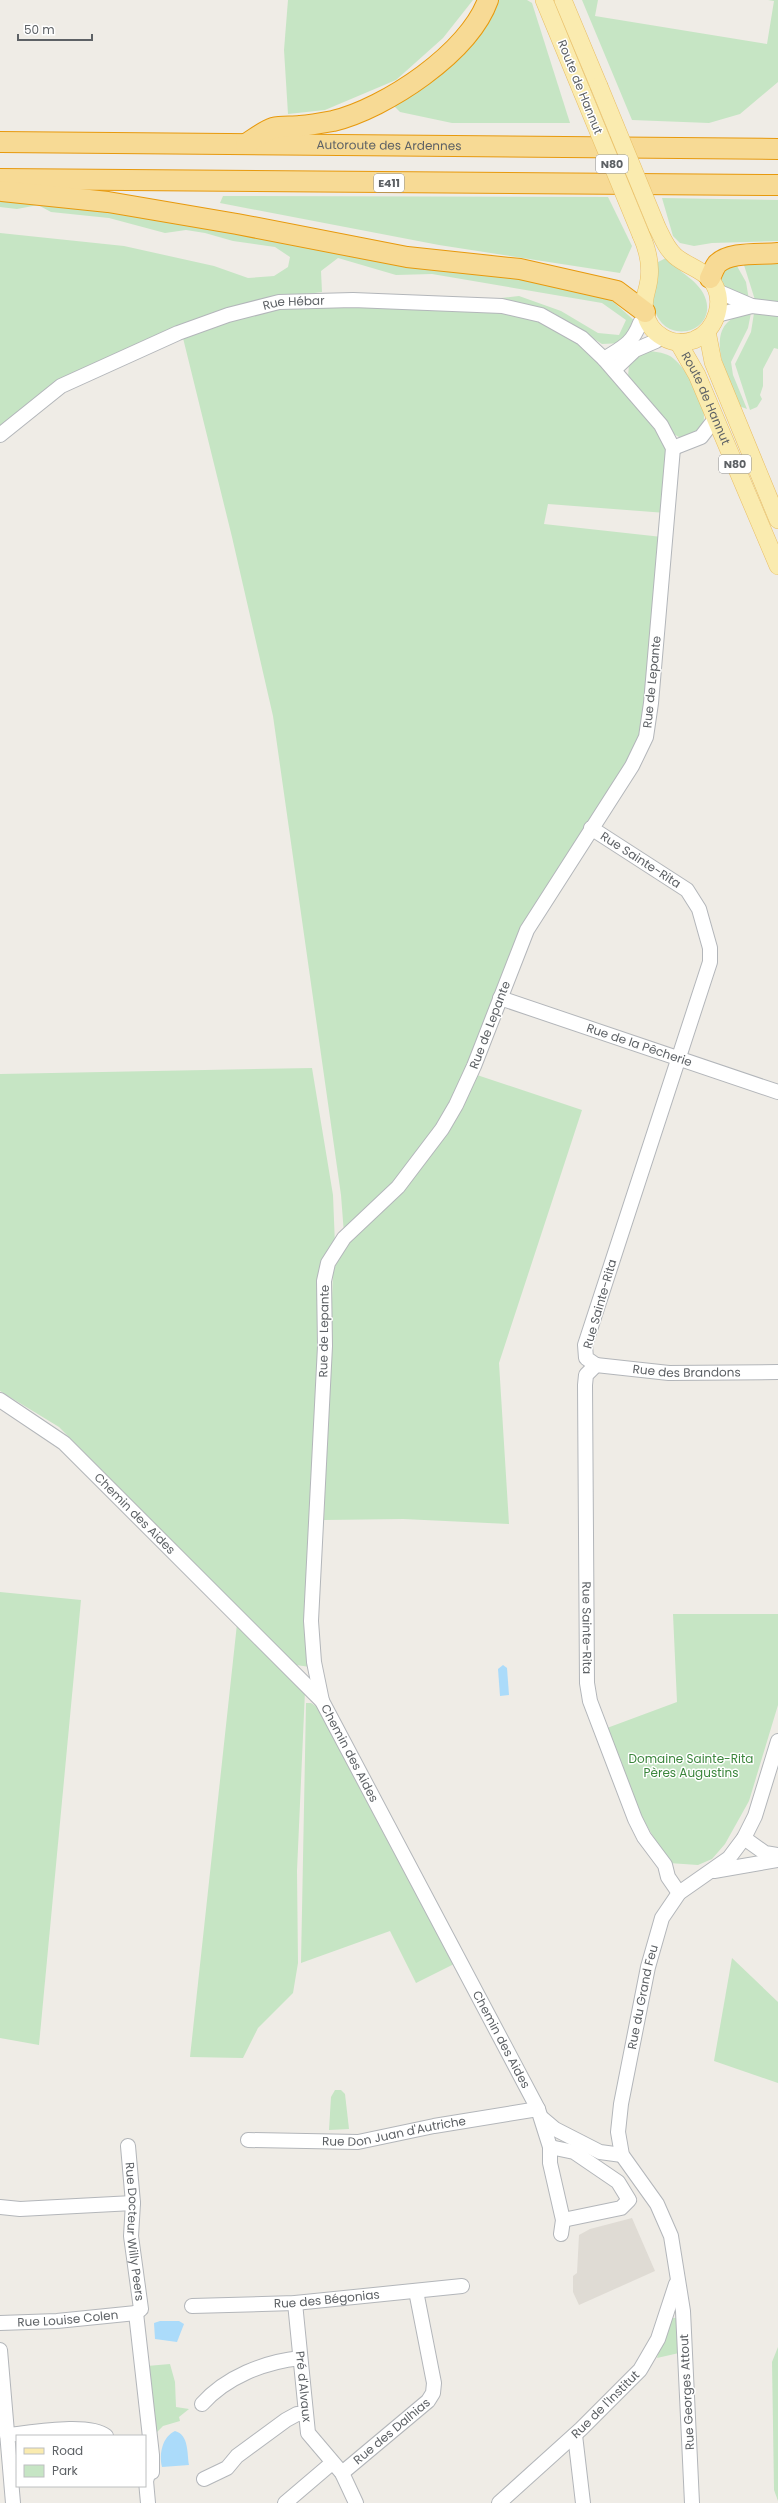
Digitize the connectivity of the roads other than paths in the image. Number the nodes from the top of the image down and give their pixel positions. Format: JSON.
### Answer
{"nodes":[{"id":1,"x":488,"y":0,"type":"edge"},
{"id":2,"x":544,"y":0,"type":"edge"},
{"id":3,"x":563,"y":0,"type":"edge"},
{"id":4,"x":0,"y":142,"type":"edge"},
{"id":5,"x":246,"y":144,"type":"junction"},
{"id":6,"x":778,"y":149,"type":"edge"},
{"id":7,"x":0,"y":179,"type":"edge"},
{"id":8,"x":778,"y":185,"type":"edge"},
{"id":9,"x":0,"y":191,"type":"edge"},
{"id":10,"x":778,"y":253,"type":"edge"},
{"id":11,"x":713,"y":284,"type":"junction"},
{"id":12,"x":752,"y":306,"type":"junction"},
{"id":13,"x":778,"y":309,"type":"edge"},
{"id":14,"x":717,"y":316,"type":"junction"},
{"id":15,"x":643,"y":317,"type":"junction"},
{"id":16,"x":707,"y":331,"type":"junction"},
{"id":17,"x":656,"y":341,"type":"junction"},
{"id":18,"x":678,"y":342,"type":"junction"},
{"id":19,"x":604,"y":359,"type":"junction"},
{"id":20,"x":691,"y":363,"type":"junction"},
{"id":21,"x":614,"y":370,"type":"junction"},
{"id":22,"x":715,"y":419,"type":"junction"},
{"id":23,"x":0,"y":435,"type":"edge"},
{"id":24,"x":674,"y":448,"type":"junction"},
{"id":25,"x":778,"y":520,"type":"edge"},
{"id":26,"x":778,"y":566,"type":"edge"},
{"id":27,"x":591,"y":828,"type":"junction"},
{"id":28,"x":500,"y":998,"type":"junction"},
{"id":29,"x":678,"y":1060,"type":"junction"},
{"id":30,"x":778,"y":1092,"type":"edge"},
{"id":31,"x":596,"y":1366,"type":"junction"},
{"id":32,"x":778,"y":1372,"type":"edge"},
{"id":33,"x":0,"y":1400,"type":"edge"},
{"id":34,"x":322,"y":1701,"type":"junction"},
{"id":35,"x":778,"y":1741,"type":"edge"},
{"id":36,"x":744,"y":1838,"type":"junction"},
{"id":37,"x":778,"y":1855,"type":"edge"},
{"id":38,"x":778,"y":1860,"type":"edge"},
{"id":39,"x":710,"y":1872,"type":"junction"},
{"id":40,"x":679,"y":1893,"type":"junction"},
{"id":41,"x":540,"y":2113,"type":"junction"},
{"id":42,"x":248,"y":2140,"type":"dead end"},
{"id":43,"x":128,"y":2146,"type":"dead end"},
{"id":44,"x":550,"y":2147,"type":"junction"},
{"id":45,"x":622,"y":2155,"type":"junction"},
{"id":46,"x":133,"y":2203,"type":"junction"},
{"id":47,"x":0,"y":2207,"type":"edge"},
{"id":48,"x":563,"y":2220,"type":"junction"},
{"id":49,"x":561,"y":2234,"type":"dead end"},
{"id":50,"x":677,"y":2282,"type":"junction"},
{"id":51,"x":462,"y":2286,"type":"dead end"},
{"id":52,"x":416,"y":2291,"type":"junction"},
{"id":53,"x":295,"y":2303,"type":"junction"},
{"id":54,"x":192,"y":2306,"type":"dead end"},
{"id":55,"x":136,"y":2313,"type":"junction"},
{"id":56,"x":0,"y":2323,"type":"edge"},
{"id":57,"x":0,"y":2350,"type":"edge"},
{"id":58,"x":300,"y":2358,"type":"junction"},
{"id":59,"x":202,"y":2404,"type":"dead end"},
{"id":60,"x":305,"y":2414,"type":"junction"},
{"id":61,"x":7,"y":2435,"type":"junction"},
{"id":62,"x":104,"y":2435,"type":"edge"},
{"id":63,"x":575,"y":2435,"type":"junction"},
{"id":64,"x":147,"y":2442,"type":"edge"},
{"id":65,"x":332,"y":2463,"type":"junction"},
{"id":66,"x":342,"y":2473,"type":"junction"},
{"id":67,"x":204,"y":2479,"type":"dead end"},
{"id":68,"x":13,"y":2503,"type":"edge"},
{"id":69,"x":148,"y":2503,"type":"edge"},
{"id":70,"x":285,"y":2503,"type":"edge"},
{"id":71,"x":356,"y":2503,"type":"edge"},
{"id":72,"x":499,"y":2503,"type":"edge"},
{"id":73,"x":583,"y":2503,"type":"edge"},
{"id":74,"x":692,"y":2503,"type":"edge"}],
"edges":[{"from":1,"to":5,"type":"highway"},
{"from":2,"to":15,"type":"main road","name":"Route de Hannut","number":"N80","bridge":true},
{"from":3,"to":11,"type":"main road","name":"Route de Hannut","number":"N80","bridge":true},
{"from":4,"to":5,"type":"highway","name":"Autoroute des Ardennes"},
{"from":5,"to":6,"type":"highway","name":"Autoroute des Ardennes"},
{"from":7,"to":8,"type":"highway","number":"E411"},
{"from":9,"to":15,"type":"highway"},
{"from":10,"to":11,"type":"highway"},
{"from":11,"to":12,"type":"street"},
{"from":11,"to":14,"type":"main road"},
{"from":12,"to":13,"type":"street"},
{"from":12,"to":14,"type":"street"},
{"from":14,"to":16,"type":"main road","name":"Route de Hannut"},
{"from":15,"to":17,"type":"main road"},
{"from":15,"to":18,"type":"main road","name":"Route de Hannut"},
{"from":15,"to":19,"type":"street"},
{"from":16,"to":18,"type":"main road","name":"Route de Hannut"},
{"from":16,"to":25,"type":"main road","name":"Route de Hannut","number":"N80"},
{"from":17,"to":20,"type":"main road"},
{"from":17,"to":21,"type":"street"},
{"from":18,"to":20,"type":"main road","name":"Route de Hannut","number":"N80"},
{"from":19,"to":21,"type":"street"},
{"from":19,"to":23,"type":"street","name":"Rue Hébar"},
{"from":20,"to":22,"type":"main road","name":"Route de Hannut","number":"N80"},
{"from":21,"to":24,"type":"street"},
{"from":22,"to":24,"type":"street"},
{"from":22,"to":26,"type":"main road","name":"Route de Hannut","number":"N80"},
{"from":24,"to":27,"type":"street","name":"Rue de Lepante"},
{"from":27,"to":28,"type":"street","name":"Rue de Lepante"},
{"from":27,"to":29,"type":"street","name":"Rue Sainte-Rita"},
{"from":28,"to":29,"type":"street","name":"Rue de la Pêcherie"},
{"from":28,"to":34,"type":"street","name":"Rue de Lepante"},
{"from":29,"to":30,"type":"street","name":"Rue de la Pêcherie"},
{"from":29,"to":31,"type":"street","name":"Rue Sainte-Rita"},
{"from":31,"to":32,"type":"street","name":"Rue des Brandons"},
{"from":31,"to":40,"type":"street","name":"Rue Sainte-Rita"},
{"from":33,"to":34,"type":"street","name":"Chemin des Aides"},
{"from":34,"to":41,"type":"street","name":"Chemin des Aides"},
{"from":35,"to":36,"type":"street","name":"Rue du Grand Feu"},
{"from":36,"to":37,"type":"street"},
{"from":36,"to":39,"type":"street","name":"Rue du Grand Feu"},
{"from":38,"to":39,"type":"street"},
{"from":39,"to":40,"type":"street","name":"Rue du Grand Feu"},
{"from":40,"to":45,"type":"street","name":"Rue du Grand Feu"},
{"from":41,"to":42,"type":"street","name":"Rue Don Juan d'Autriche"},
{"from":41,"to":44,"type":"street"},
{"from":41,"to":45,"type":"street","name":"Chemin des Aides"},
{"from":43,"to":46,"type":"street","name":"Rue Docteur Willy Peers"},
{"from":44,"to":48,"type":"street"},
{"from":44,"to":48,"type":"street"},
{"from":45,"to":50,"type":"street","name":"Rue du Grand Feu"},
{"from":46,"to":47,"type":"street"},
{"from":46,"to":55,"type":"street","name":"Rue Docteur Willy Peers"},
{"from":48,"to":49,"type":"street"},
{"from":50,"to":63,"type":"street","name":"Rue de l'Institut"},
{"from":50,"to":74,"type":"street","name":"Rue Georges Attout"},
{"from":51,"to":52,"type":"street","name":"Rue des Bégonias"},
{"from":52,"to":53,"type":"street","name":"Rue des Bégonias"},
{"from":52,"to":66,"type":"street","name":"Rue des Dalhias"},
{"from":53,"to":54,"type":"street","name":"Rue des Bégonias"},
{"from":53,"to":58,"type":"street","name":"Pré d'Alvaux"},
{"from":55,"to":56,"type":"street","name":"Rue Louise Colen"},
{"from":55,"to":64,"type":"street","name":"Rue Docteur Willy Peers"},
{"from":57,"to":61,"type":"street"},
{"from":58,"to":59,"type":"street"},
{"from":58,"to":60,"type":"street","name":"Pré d'Alvaux"},
{"from":60,"to":65,"type":"street","name":"Pré d'Alvaux"},
{"from":60,"to":67,"type":"street"},
{"from":61,"to":62,"type":"street"},
{"from":61,"to":68,"type":"street"},
{"from":63,"to":72,"type":"street","name":"Rue de l'Institut"},
{"from":63,"to":73,"type":"street"},
{"from":64,"to":69,"type":"street","name":"Rue Docteur Willy Peers"},
{"from":65,"to":66,"type":"street","name":"Pré d'Alvaux"},
{"from":65,"to":70,"type":"street"},
{"from":66,"to":71,"type":"street","name":"Pré d'Alvaux"}]}
